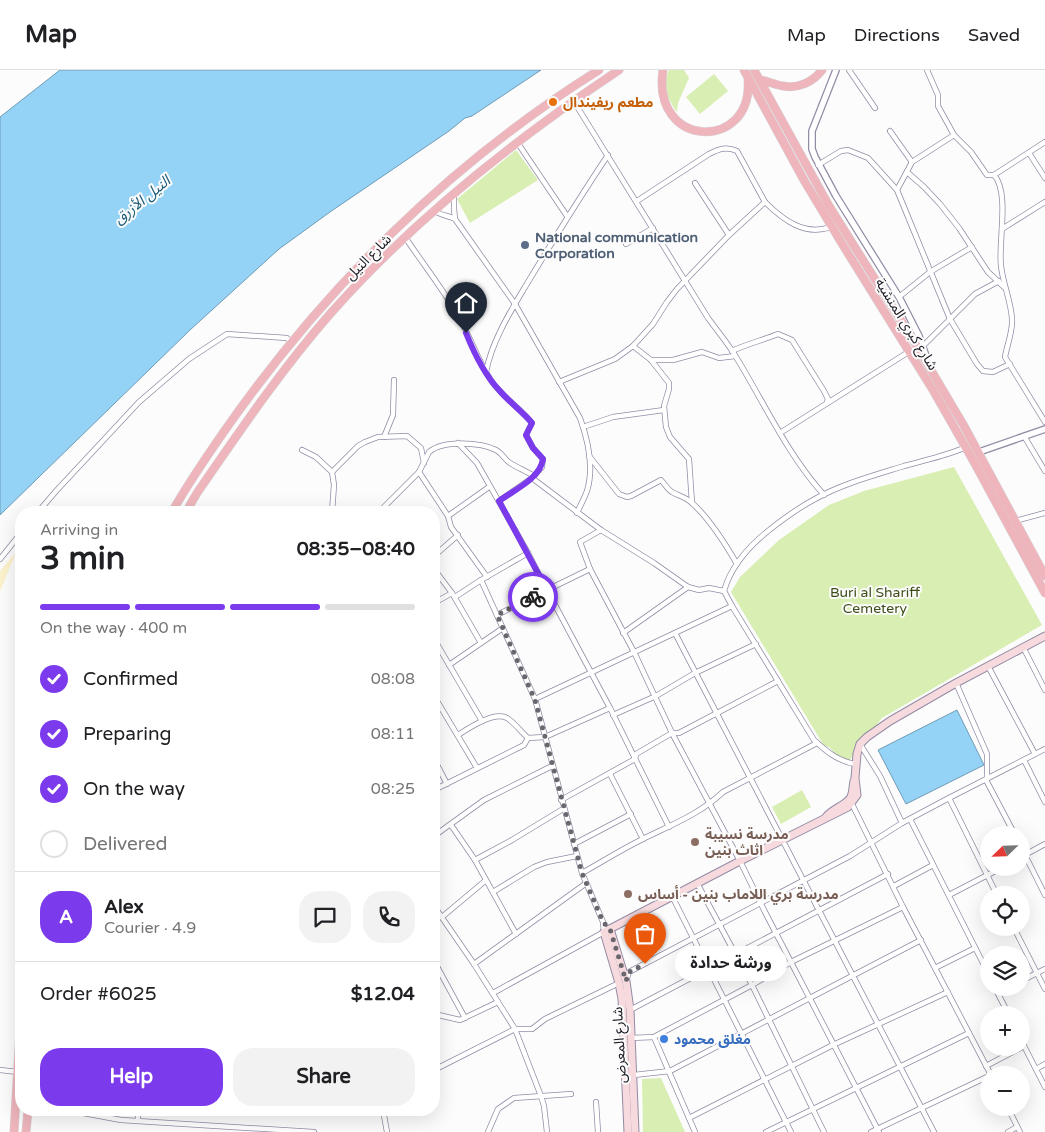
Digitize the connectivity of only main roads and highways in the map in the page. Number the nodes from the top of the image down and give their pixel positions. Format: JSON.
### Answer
{"nodes":[{"id":1,"x":599,"y":70,"type":"edge"},
{"id":2,"x":619,"y":70,"type":"edge"},
{"id":3,"x":663,"y":70,"type":"edge"},
{"id":4,"x":744,"y":70,"type":"edge"},
{"id":5,"x":754,"y":70,"type":"edge"},
{"id":6,"x":822,"y":70,"type":"edge"},
{"id":7,"x":748,"y":78,"type":"junction"},
{"id":8,"x":760,"y":80,"type":"junction"},
{"id":9,"x":264,"y":376,"type":"junction"},
{"id":10,"x":273,"y":385,"type":"junction"},
{"id":11,"x":251,"y":393,"type":"junction"},
{"id":12,"x":260,"y":403,"type":"junction"},
{"id":13,"x":176,"y":506,"type":"edge"},
{"id":14,"x":190,"y":506,"type":"edge"},
{"id":15,"x":1045,"y":576,"type":"edge"},
{"id":16,"x":1045,"y":592,"type":"edge"},
{"id":17,"x":1045,"y":636,"type":"edge"},
{"id":18,"x":855,"y":778,"type":"junction"},
{"id":19,"x":825,"y":819,"type":"junction"},
{"id":20,"x":623,"y":982,"type":"junction"},
{"id":21,"x":15,"y":1116,"type":"edge"},
{"id":22,"x":27,"y":1116,"type":"edge"},
{"id":23,"x":14,"y":1132,"type":"edge"},
{"id":24,"x":26,"y":1132,"type":"edge"},
{"id":25,"x":628,"y":1132,"type":"edge"},
{"id":26,"x":635,"y":1132,"type":"edge"}],
"edges":[{"from":1,"to":9,"type":"main road","name":"شارع النيل"},
{"from":2,"to":10,"type":"main road","name":"شارع النيل"},
{"from":3,"to":7,"type":"main road"},
{"from":4,"to":7,"type":"main road","name":"شارع كبري المنشية"},
{"from":5,"to":8,"type":"main road","name":"شارع كبري المنشية"},
{"from":6,"to":8,"type":"main road"},
{"from":7,"to":16,"type":"main road","name":"شارع كبري المنشية"},
{"from":8,"to":15,"type":"main road","name":"شارع كبري المنشية"},
{"from":9,"to":10,"type":"main road"},
{"from":9,"to":11,"type":"main road","name":"شارع النيل"},
{"from":10,"to":12,"type":"main road","name":"شارع النيل"},
{"from":11,"to":12,"type":"main road"},
{"from":11,"to":13,"type":"main road","name":"شارع النيل"},
{"from":12,"to":14,"type":"main road","name":"شارع النيل"},
{"from":17,"to":18,"type":"main road"},
{"from":18,"to":19,"type":"main road"},
{"from":18,"to":19,"type":"main road"},
{"from":19,"to":20,"type":"main road","name":"شارع المعرض"},
{"from":20,"to":25,"type":"main road","name":"شارع المعرض"},
{"from":20,"to":26,"type":"main road","name":"شارع المعرض"},
{"from":21,"to":23,"type":"main road"},
{"from":22,"to":24,"type":"main road"}]}
